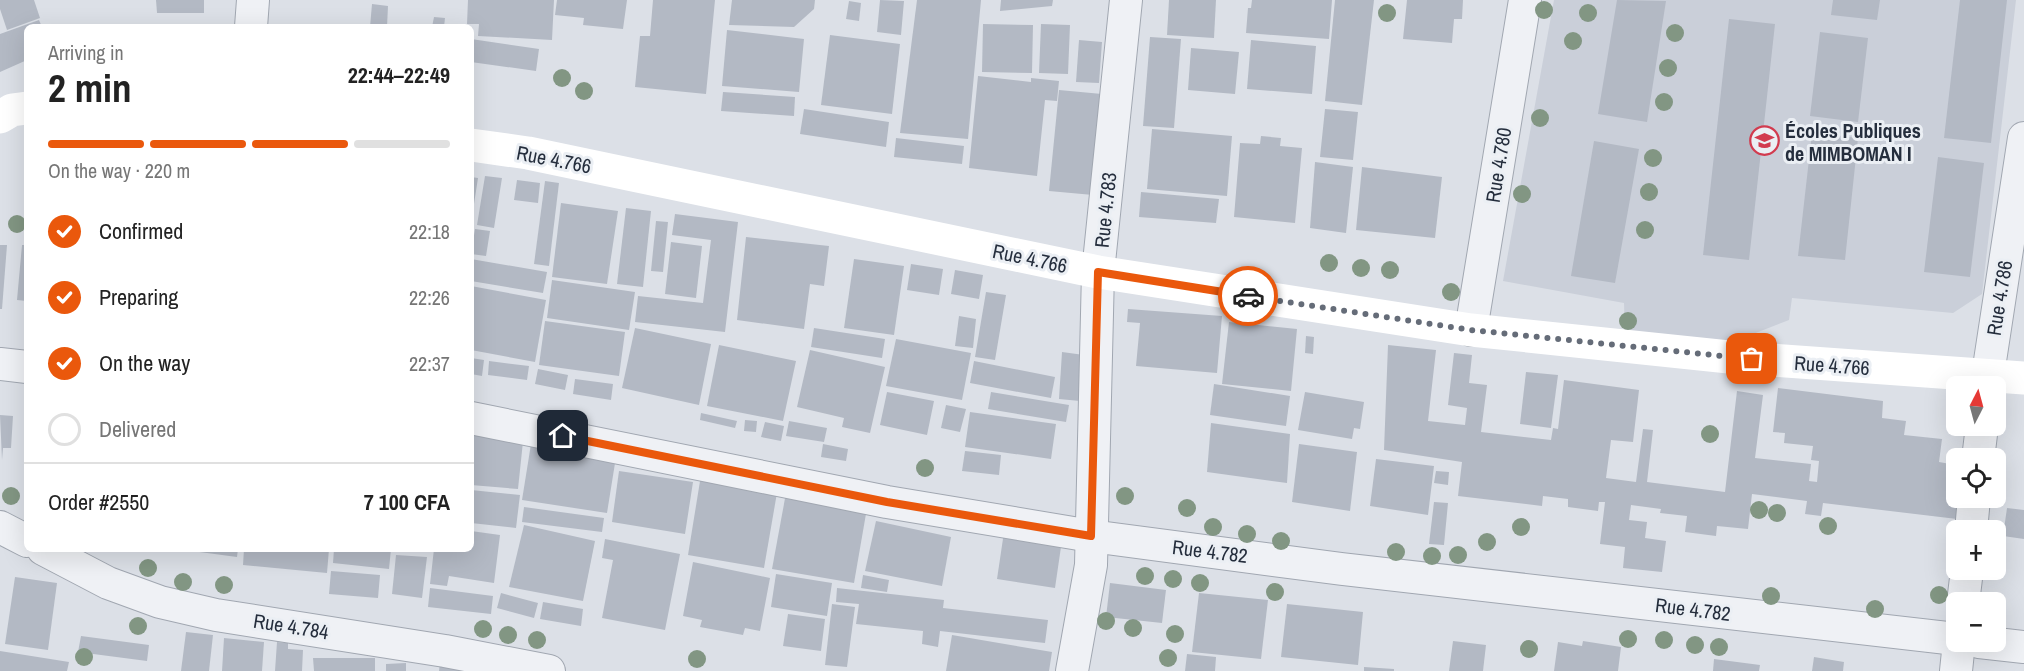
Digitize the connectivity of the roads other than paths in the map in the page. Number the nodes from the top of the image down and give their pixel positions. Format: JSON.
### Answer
{"nodes":[{"id":1,"x":253,"y":0,"type":"edge"},
{"id":2,"x":1126,"y":0,"type":"edge"},
{"id":3,"x":1525,"y":0,"type":"edge"},
{"id":4,"x":251,"y":24,"type":"edge"},
{"id":5,"x":24,"y":108,"type":"edge"},
{"id":6,"x":0,"y":117,"type":"edge"},
{"id":7,"x":2024,"y":138,"type":"edge"},
{"id":8,"x":474,"y":145,"type":"edge"},
{"id":9,"x":1098,"y":272,"type":"junction"},
{"id":10,"x":1471,"y":330,"type":"junction"},
{"id":11,"x":0,"y":364,"type":"edge"},
{"id":12,"x":24,"y":367,"type":"edge"},
{"id":13,"x":1988,"y":376,"type":"edge"},
{"id":14,"x":1946,"y":378,"type":"edge"},
{"id":15,"x":2024,"y":378,"type":"edge"},
{"id":16,"x":2006,"y":380,"type":"edge"},
{"id":17,"x":474,"y":419,"type":"edge"},
{"id":18,"x":0,"y":527,"type":"edge"},
{"id":19,"x":1091,"y":536,"type":"junction"},
{"id":20,"x":24,"y":539,"type":"edge"},
{"id":21,"x":49,"y":552,"type":"edge"},
{"id":22,"x":1946,"y":640,"type":"edge"},
{"id":23,"x":2006,"y":645,"type":"edge"},
{"id":24,"x":2024,"y":647,"type":"edge"},
{"id":25,"x":1957,"y":652,"type":"edge"},
{"id":26,"x":549,"y":671,"type":"edge"},
{"id":27,"x":1072,"y":671,"type":"edge"},
{"id":28,"x":1956,"y":671,"type":"edge"}],
"edges":[{"from":1,"to":4,"type":"street"},
{"from":2,"to":9,"type":"street","name":"Rue 4.783"},
{"from":3,"to":10,"type":"street","name":"Rue 4.780"},
{"from":5,"to":6,"type":"street"},
{"from":7,"to":13,"type":"street","name":"Rue 4.786"},
{"from":8,"to":9,"type":"street","name":"Rue 4.766"},
{"from":9,"to":10,"type":"street","name":"Rue 4.766"},
{"from":9,"to":19,"type":"street","name":"Rue 4.783"},
{"from":10,"to":14,"type":"street","name":"Rue 4.766"},
{"from":11,"to":12,"type":"street"},
{"from":15,"to":16,"type":"street","name":"Rue 4.766"},
{"from":17,"to":19,"type":"street","name":"Rue 4.782"},
{"from":18,"to":20,"type":"street"},
{"from":19,"to":22,"type":"street","name":"Rue 4.782"},
{"from":19,"to":27,"type":"street","name":"Rue 4.783"},
{"from":21,"to":26,"type":"street","name":"Rue 4.784"},
{"from":23,"to":24,"type":"street"},
{"from":25,"to":28,"type":"street"}]}
